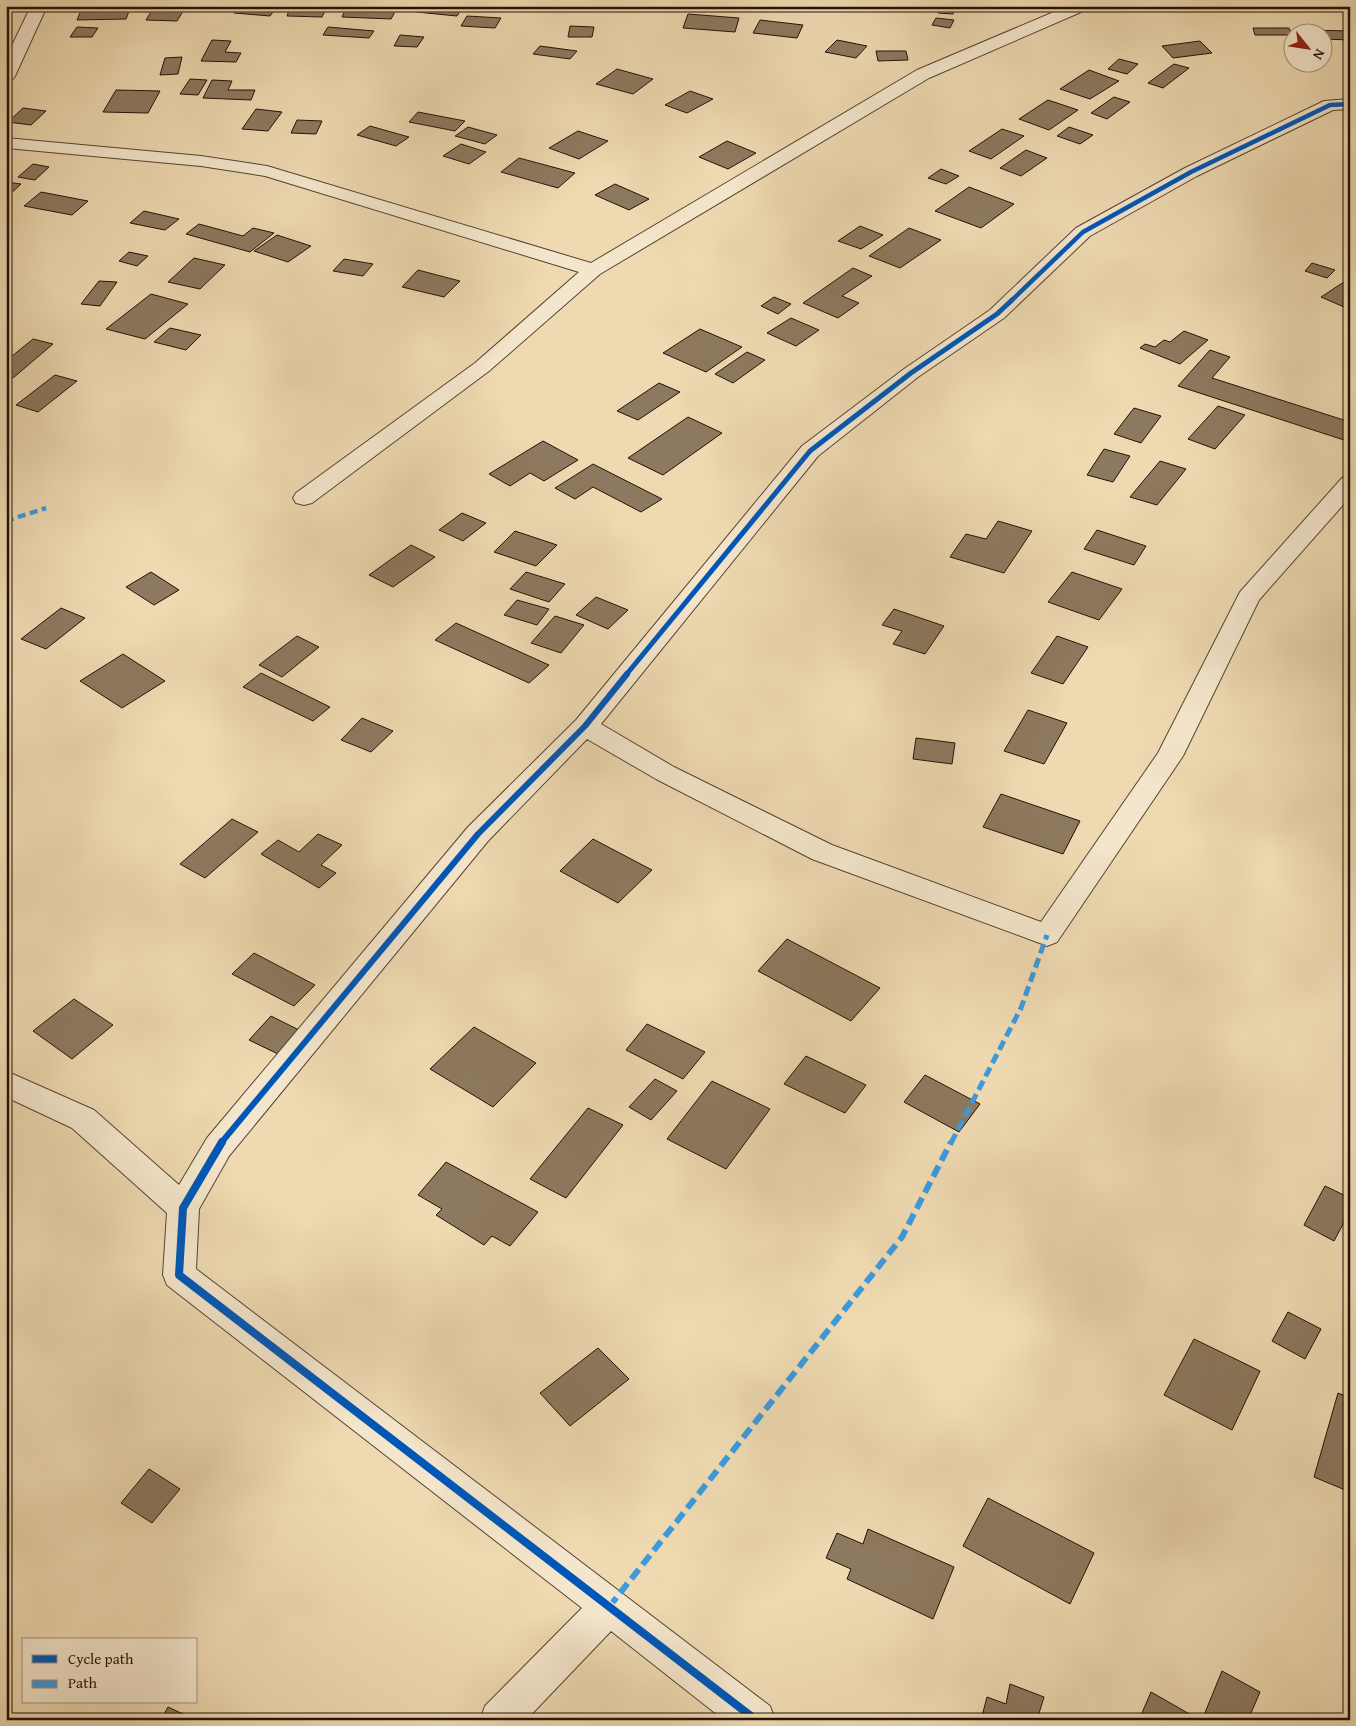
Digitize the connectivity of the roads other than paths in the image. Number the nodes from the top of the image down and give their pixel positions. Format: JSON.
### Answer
{"nodes":[{"id":1,"x":39,"y":6,"type":"edge"},
{"id":2,"x":1082,"y":6,"type":"edge"},
{"id":3,"x":6,"y":76,"type":"edge"},
{"id":4,"x":1350,"y":104,"type":"edge"},
{"id":5,"x":6,"y":142,"type":"edge"},
{"id":6,"x":593,"y":270,"type":"junction"},
{"id":7,"x":1350,"y":483,"type":"edge"},
{"id":8,"x":304,"y":498,"type":"dead end"},
{"id":9,"x":585,"y":726,"type":"junction"},
{"id":10,"x":6,"y":1083,"type":"edge"},
{"id":11,"x":183,"y":1208,"type":"junction"},
{"id":12,"x":609,"y":1607,"type":"junction"},
{"id":13,"x":498,"y":1720,"type":"edge"},
{"id":14,"x":756,"y":1720,"type":"edge"}],
"edges":[{"from":1,"to":3,"type":"street"},
{"from":2,"to":6,"type":"street"},
{"from":4,"to":9,"type":"street"},
{"from":5,"to":6,"type":"street"},
{"from":6,"to":8,"type":"street"},
{"from":7,"to":9,"type":"street"},
{"from":9,"to":11,"type":"street"},
{"from":10,"to":11,"type":"street"},
{"from":11,"to":12,"type":"street"},
{"from":12,"to":13,"type":"street"},
{"from":12,"to":14,"type":"street"}]}
